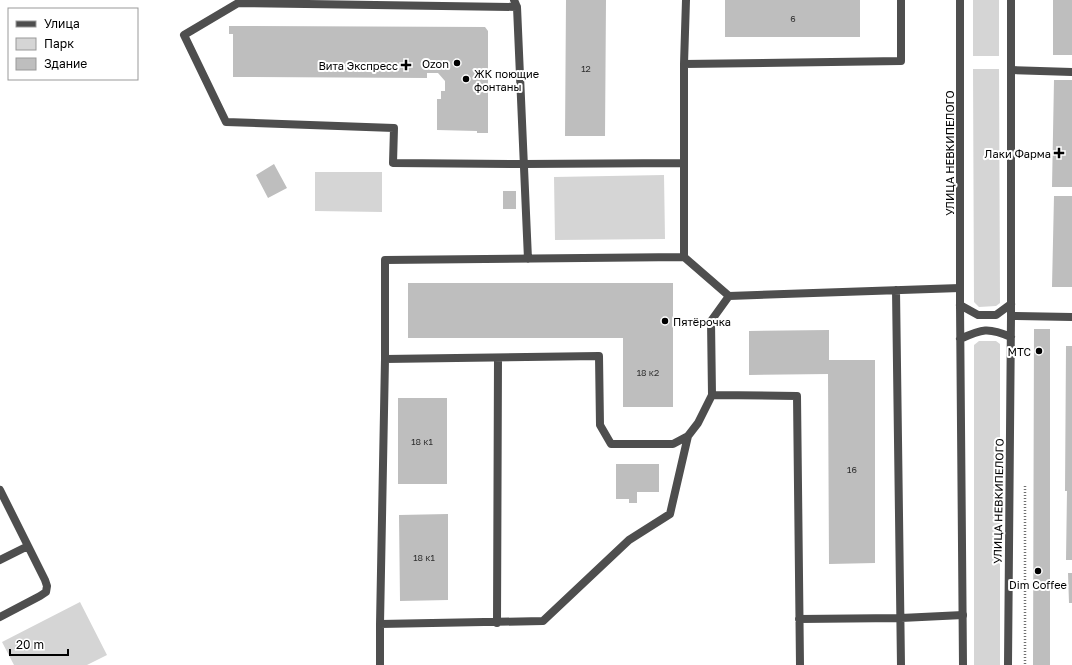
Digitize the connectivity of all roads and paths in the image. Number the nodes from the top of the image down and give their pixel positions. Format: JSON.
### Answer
{"nodes":[{"id":1,"x":686,"y":0,"type":"edge"},
{"id":2,"x":901,"y":0,"type":"edge"},
{"id":3,"x":960,"y":0,"type":"edge"},
{"id":4,"x":1011,"y":0,"type":"edge"},
{"id":5,"x":263,"y":2,"type":"edge"},
{"id":6,"x":515,"y":3,"type":"edge"},
{"id":7,"x":684,"y":64,"type":"junction"},
{"id":8,"x":1011,"y":70,"type":"junction"},
{"id":9,"x":1072,"y":72,"type":"edge"},
{"id":10,"x":684,"y":163,"type":"junction"},
{"id":11,"x":523,"y":164,"type":"junction"},
{"id":12,"x":684,"y":257,"type":"junction"},
{"id":13,"x":528,"y":259,"type":"junction"},
{"id":14,"x":960,"y":288,"type":"junction"},
{"id":15,"x":896,"y":290,"type":"junction"},
{"id":16,"x":729,"y":296,"type":"junction"},
{"id":17,"x":1011,"y":304,"type":"junction"},
{"id":18,"x":960,"y":305,"type":"junction"},
{"id":19,"x":1011,"y":316,"type":"junction"},
{"id":20,"x":1072,"y":317,"type":"edge"},
{"id":21,"x":1011,"y":337,"type":"junction"},
{"id":22,"x":960,"y":339,"type":"junction"},
{"id":23,"x":498,"y":358,"type":"junction"},
{"id":24,"x":385,"y":359,"type":"junction"},
{"id":25,"x":712,"y":395,"type":"junction"},
{"id":26,"x":688,"y":436,"type":"junction"},
{"id":27,"x":1025,"y":483,"type":"dead end"},
{"id":28,"x":0,"y":490,"type":"edge"},
{"id":29,"x":28,"y":546,"type":"junction"},
{"id":30,"x":0,"y":560,"type":"edge"},
{"id":31,"x":963,"y":616,"type":"junction"},
{"id":32,"x":0,"y":617,"type":"edge"},
{"id":33,"x":901,"y":618,"type":"junction"},
{"id":34,"x":800,"y":619,"type":"junction"},
{"id":35,"x":497,"y":623,"type":"junction"},
{"id":36,"x":380,"y":624,"type":"junction"},
{"id":37,"x":380,"y":665,"type":"edge"},
{"id":38,"x":800,"y":665,"type":"edge"},
{"id":39,"x":901,"y":665,"type":"edge"},
{"id":40,"x":963,"y":665,"type":"edge"},
{"id":41,"x":1008,"y":665,"type":"edge"},
{"id":42,"x":1025,"y":665,"type":"edge"}],
"edges":[{"from":1,"to":7,"type":"street"},
{"from":2,"to":7,"type":"street"},
{"from":3,"to":14,"type":"street","name":"УЛИЦА НЕВКИПЕЛОГО"},
{"from":4,"to":8,"type":"street","name":"УЛИЦА НЕВКИПЕЛОГО"},
{"from":5,"to":6,"type":"street"},
{"from":5,"to":11,"type":"street"},
{"from":6,"to":11,"type":"street"},
{"from":7,"to":10,"type":"street"},
{"from":8,"to":9,"type":"street"},
{"from":8,"to":17,"type":"street","name":"УЛИЦА НЕВКИПЕЛОГО"},
{"from":10,"to":11,"type":"street"},
{"from":10,"to":12,"type":"street"},
{"from":11,"to":13,"type":"street"},
{"from":12,"to":13,"type":"street"},
{"from":12,"to":16,"type":"street"},
{"from":13,"to":24,"type":"street"},
{"from":14,"to":15,"type":"street"},
{"from":14,"to":18,"type":"street","name":"УЛИЦА НЕВКИПЕЛОГО"},
{"from":15,"to":16,"type":"street"},
{"from":15,"to":33,"type":"street"},
{"from":16,"to":25,"type":"street"},
{"from":17,"to":18,"type":"street"},
{"from":17,"to":19,"type":"street","name":"УЛИЦА НЕВКИПЕЛОГО"},
{"from":18,"to":22,"type":"street","name":"УЛИЦА НЕВКИПЕЛОГО"},
{"from":19,"to":20,"type":"street"},
{"from":19,"to":21,"type":"street","name":"УЛИЦА НЕВКИПЕЛОГО"},
{"from":21,"to":22,"type":"street"},
{"from":21,"to":41,"type":"street","name":"УЛИЦА НЕВКИПЕЛОГО"},
{"from":22,"to":31,"type":"street","name":"УЛИЦА НЕВКИПЕЛОГО"},
{"from":23,"to":24,"type":"street"},
{"from":23,"to":26,"type":"street"},
{"from":23,"to":35,"type":"street"},
{"from":24,"to":36,"type":"street"},
{"from":25,"to":26,"type":"street"},
{"from":25,"to":34,"type":"street"},
{"from":26,"to":35,"type":"street"},
{"from":27,"to":42,"type":"path"},
{"from":28,"to":29,"type":"street"},
{"from":29,"to":30,"type":"street"},
{"from":29,"to":32,"type":"street"},
{"from":31,"to":33,"type":"street"},
{"from":31,"to":40,"type":"street","name":"УЛИЦА НЕВКИПЕЛОГО"},
{"from":33,"to":34,"type":"street"},
{"from":33,"to":39,"type":"street"},
{"from":34,"to":38,"type":"street"},
{"from":35,"to":36,"type":"street"},
{"from":36,"to":37,"type":"street"}]}
